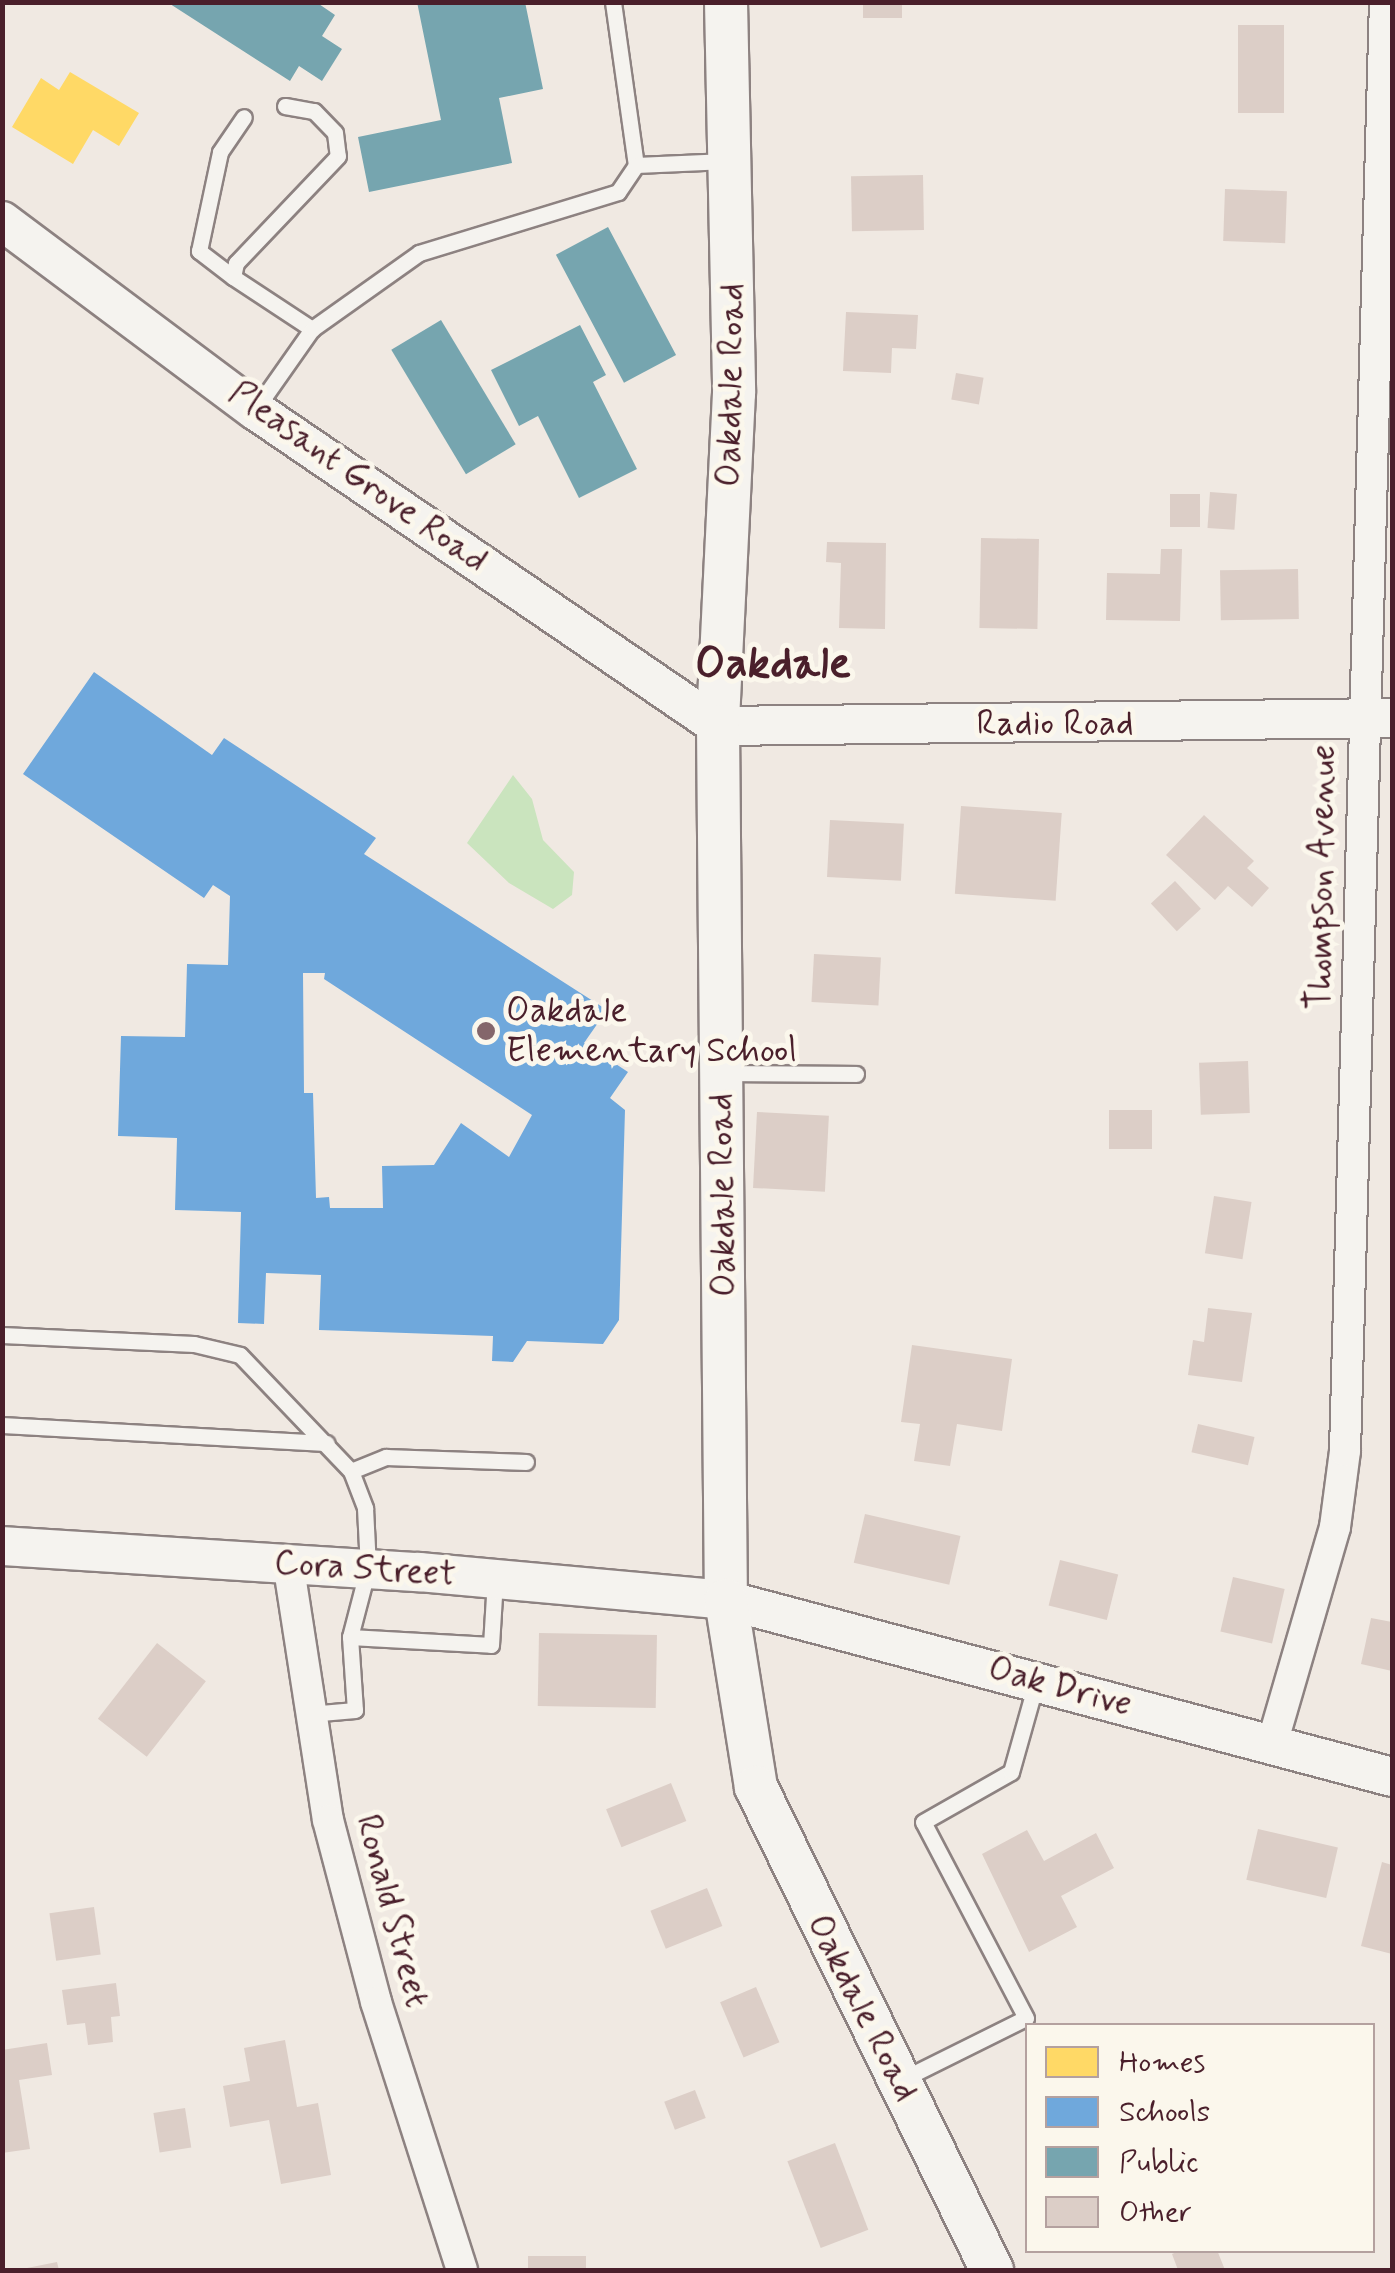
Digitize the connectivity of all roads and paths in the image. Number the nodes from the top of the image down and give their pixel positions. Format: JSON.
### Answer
{"nodes":[{"id":1,"x":613,"y":2,"type":"edge"},
{"id":2,"x":726,"y":2,"type":"edge"},
{"id":3,"x":1385,"y":2,"type":"edge"},
{"id":4,"x":285,"y":106,"type":"dead end"},
{"id":5,"x":244,"y":117,"type":"dead end"},
{"id":6,"x":734,"y":161,"type":"junction"},
{"id":7,"x":636,"y":165,"type":"junction"},
{"id":8,"x":2,"y":221,"type":"edge"},
{"id":9,"x":233,"y":276,"type":"junction"},
{"id":10,"x":312,"y":329,"type":"junction"},
{"id":11,"x":256,"y":410,"type":"junction"},
{"id":12,"x":1378,"y":718,"type":"edge"},
{"id":13,"x":718,"y":726,"type":"junction"},
{"id":14,"x":722,"y":1073,"type":"junction"},
{"id":15,"x":856,"y":1074,"type":"dead end"},
{"id":16,"x":2,"y":1335,"type":"edge"},
{"id":17,"x":2,"y":1426,"type":"edge"},
{"id":18,"x":327,"y":1443,"type":"junction"},
{"id":19,"x":526,"y":1462,"type":"dead end"},
{"id":20,"x":351,"y":1471,"type":"junction"},
{"id":21,"x":2,"y":1546,"type":"edge"},
{"id":22,"x":288,"y":1562,"type":"junction"},
{"id":23,"x":368,"y":1568,"type":"junction"},
{"id":24,"x":495,"y":1578,"type":"junction"},
{"id":25,"x":726,"y":1600,"type":"junction"},
{"id":26,"x":350,"y":1636,"type":"junction"},
{"id":27,"x":1037,"y":1680,"type":"junction"},
{"id":28,"x":308,"y":1714,"type":"junction"},
{"id":29,"x":1272,"y":1744,"type":"junction"},
{"id":30,"x":1392,"y":1777,"type":"edge"},
{"id":31,"x":899,"y":2081,"type":"junction"},
{"id":32,"x":462,"y":2270,"type":"edge"},
{"id":33,"x":992,"y":2270,"type":"edge"}],
"edges":[{"from":1,"to":7,"type":"lane"},
{"from":2,"to":6,"type":"main road","name":"Oakdale Road"},
{"from":3,"to":12,"type":"street","name":"Thompson Avenue"},
{"from":4,"to":9,"type":"lane"},
{"from":5,"to":9,"type":"lane"},
{"from":6,"to":7,"type":"lane"},
{"from":6,"to":13,"type":"main road","name":"Oakdale Road"},
{"from":7,"to":10,"type":"lane"},
{"from":8,"to":11,"type":"street","name":"Pleasant Grove Road"},
{"from":9,"to":10,"type":"lane"},
{"from":10,"to":11,"type":"lane"},
{"from":11,"to":13,"type":"street","name":"Pleasant Grove Road"},
{"from":12,"to":13,"type":"street","name":"Radio Road"},
{"from":12,"to":29,"type":"street","name":"Thompson Avenue"},
{"from":13,"to":14,"type":"main road","name":"Oakdale Road"},
{"from":14,"to":15,"type":"lane"},
{"from":14,"to":25,"type":"main road","name":"Oakdale Road"},
{"from":16,"to":18,"type":"lane"},
{"from":17,"to":18,"type":"lane"},
{"from":18,"to":20,"type":"lane"},
{"from":19,"to":20,"type":"lane"},
{"from":20,"to":23,"type":"lane"},
{"from":21,"to":22,"type":"street","name":"Cora Street"},
{"from":22,"to":23,"type":"street","name":"Cora Street"},
{"from":22,"to":28,"type":"street","name":"Ronald Street"},
{"from":23,"to":24,"type":"street","name":"Cora Street"},
{"from":23,"to":26,"type":"lane"},
{"from":24,"to":25,"type":"street","name":"Cora Street"},
{"from":24,"to":26,"type":"lane"},
{"from":25,"to":27,"type":"street","name":"Oak Drive"},
{"from":25,"to":31,"type":"main road","name":"Oakdale Road"},
{"from":26,"to":28,"type":"lane"},
{"from":27,"to":29,"type":"street","name":"Oak Drive"},
{"from":27,"to":31,"type":"lane"},
{"from":28,"to":32,"type":"street","name":"Ronald Street"},
{"from":29,"to":30,"type":"street","name":"Oak Drive"},
{"from":31,"to":33,"type":"main road","name":"Oakdale Road"}]}
